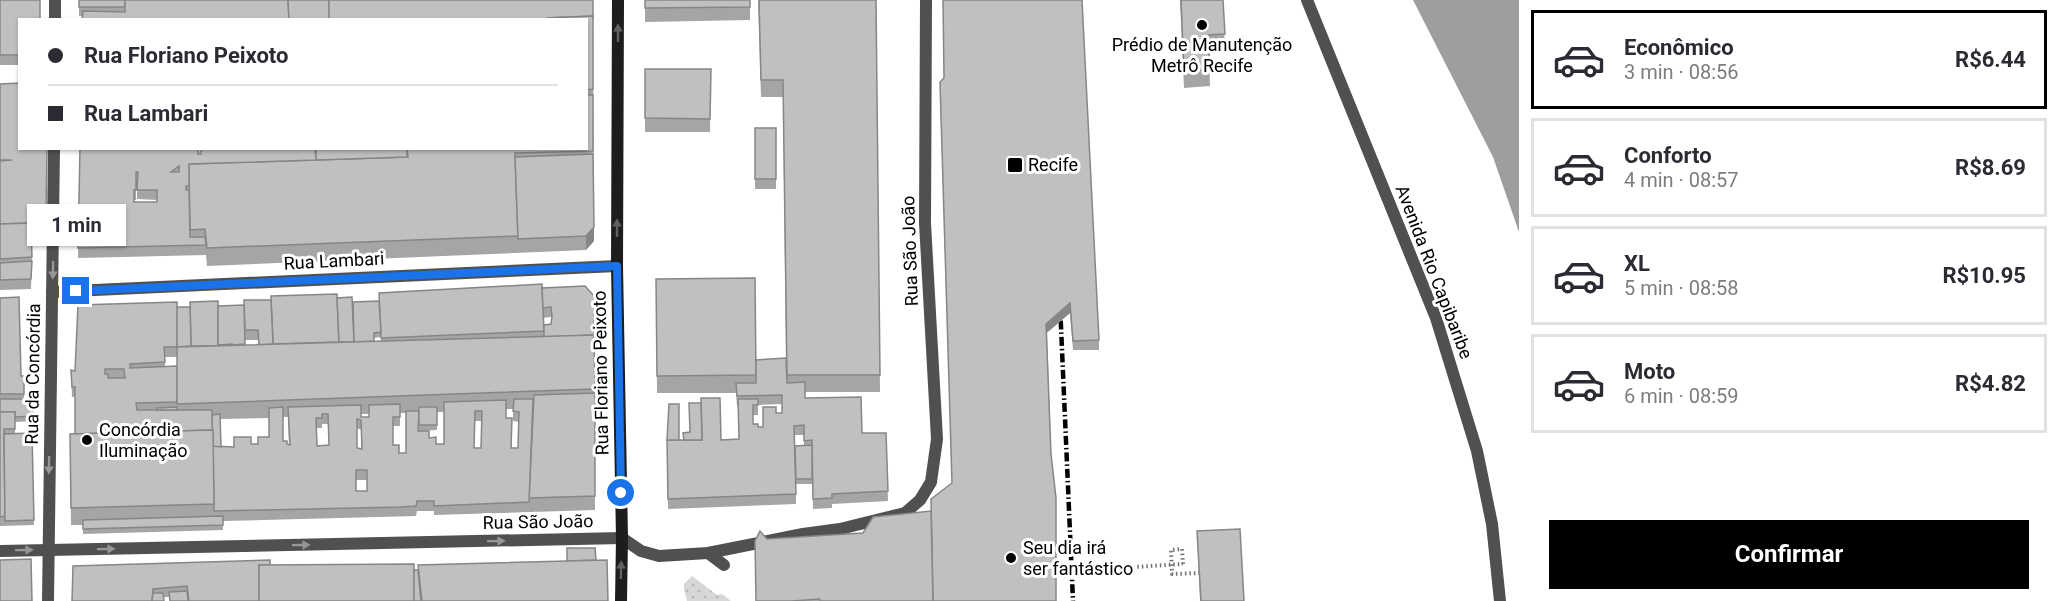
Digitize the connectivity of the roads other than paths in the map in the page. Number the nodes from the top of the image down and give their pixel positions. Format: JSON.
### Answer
{"nodes":[{"id":1,"x":55,"y":0,"type":"edge"},
{"id":2,"x":618,"y":0,"type":"edge"},
{"id":3,"x":926,"y":0,"type":"edge"},
{"id":4,"x":1308,"y":0,"type":"edge"},
{"id":5,"x":55,"y":18,"type":"edge"},
{"id":6,"x":54,"y":150,"type":"edge"},
{"id":7,"x":617,"y":266,"type":"junction"},
{"id":8,"x":52,"y":292,"type":"junction"},
{"id":9,"x":622,"y":538,"type":"junction"},
{"id":10,"x":48,"y":550,"type":"junction"},
{"id":11,"x":0,"y":551,"type":"edge"},
{"id":12,"x":708,"y":553,"type":"junction"},
{"id":13,"x":723,"y":565,"type":"dead end"},
{"id":14,"x":48,"y":601,"type":"edge"},
{"id":15,"x":621,"y":601,"type":"edge"},
{"id":16,"x":1500,"y":601,"type":"edge"}],
"edges":[{"from":1,"to":5,"type":"street"},
{"from":7,"to":2,"type":"main road","name":"Rua Floriano Peixoto","one_way":true},
{"from":3,"to":12,"type":"street","name":"Rua São João"},
{"from":4,"to":16,"type":"street","name":"Avenida Rio Capibaribe"},
{"from":6,"to":8,"type":"street","name":"Rua da Concórdia","one_way":true},
{"from":7,"to":8,"type":"street","name":"Rua Lambari"},
{"from":7,"to":9,"type":"main road","name":"Rua Floriano Peixoto"},
{"from":8,"to":10,"type":"street","name":"Rua da Concórdia","one_way":true},
{"from":10,"to":9,"type":"street","name":"Rua São João","one_way":true},
{"from":9,"to":12,"type":"street","name":"Rua São João"},
{"from":15,"to":9,"type":"main road","name":"Rua Floriano Peixoto","one_way":true},
{"from":11,"to":10,"type":"street","name":"Rua São João","one_way":true},
{"from":10,"to":14,"type":"street","name":"Rua da Concórdia"},
{"from":12,"to":13,"type":"street"}]}
